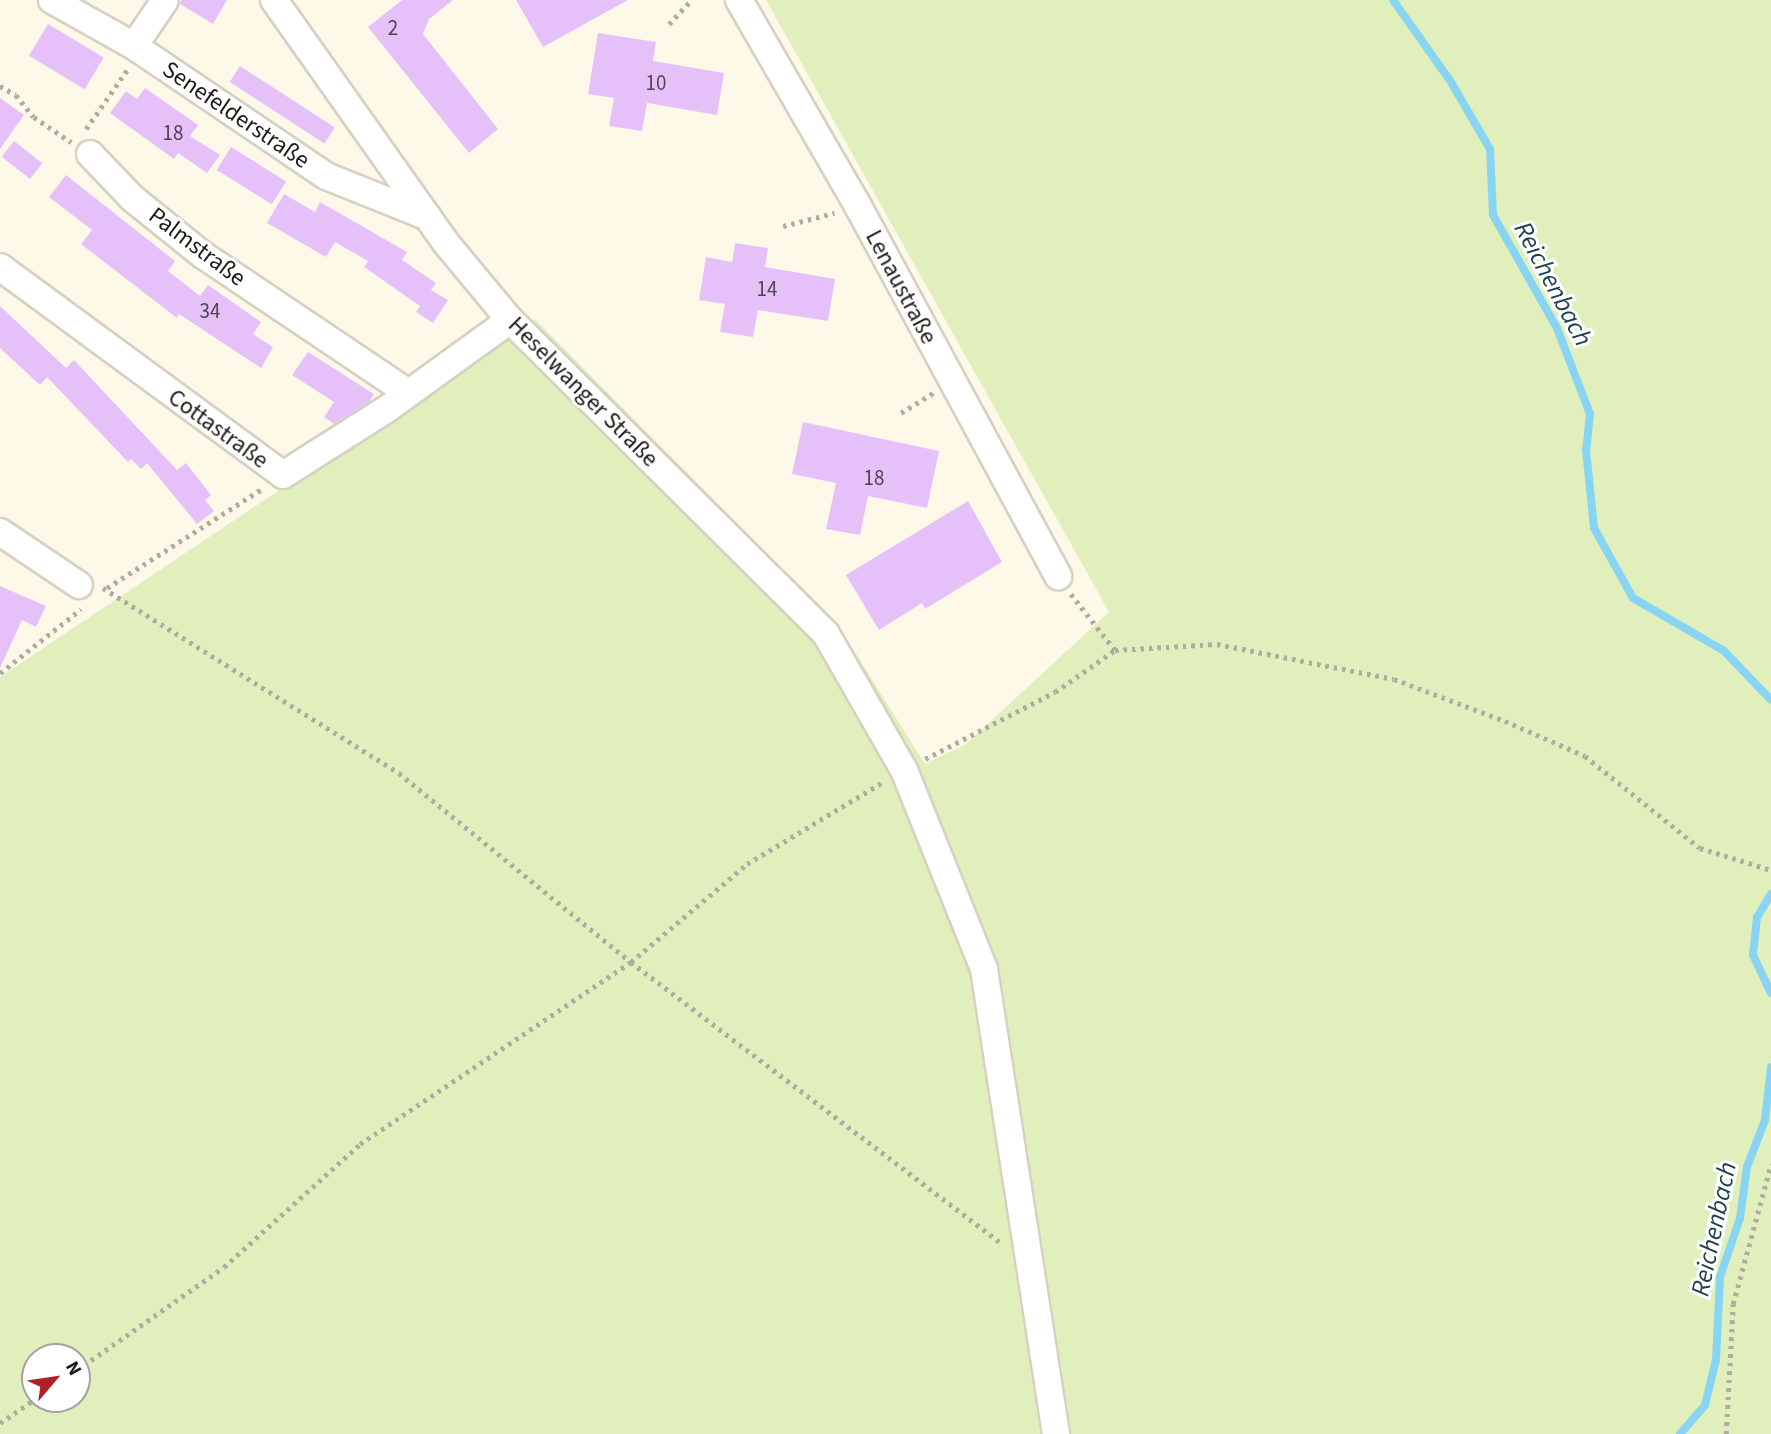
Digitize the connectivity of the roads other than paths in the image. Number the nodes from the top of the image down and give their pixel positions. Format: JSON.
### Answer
{"nodes":[{"id":1,"x":52,"y":0,"type":"edge"},
{"id":2,"x":165,"y":0,"type":"edge"},
{"id":3,"x":739,"y":0,"type":"edge"},
{"id":4,"x":287,"y":4,"type":"edge"},
{"id":5,"x":138,"y":48,"type":"junction"},
{"id":6,"x":90,"y":154,"type":"road end"},
{"id":7,"x":428,"y":218,"type":"junction"},
{"id":8,"x":0,"y":267,"type":"edge"},
{"id":9,"x":510,"y":320,"type":"junction"},
{"id":10,"x":408,"y":393,"type":"junction"},
{"id":11,"x":0,"y":532,"type":"edge"},
{"id":12,"x":1058,"y":576,"type":"road end"},
{"id":13,"x":87,"y":596,"type":"road end"},
{"id":14,"x":1056,"y":1434,"type":"edge"}],
"edges":[{"from":1,"to":5,"type":"street","name":"Senefelderstraße"},
{"from":2,"to":5,"type":"street"},
{"from":3,"to":12,"type":"street","name":"Lenaustraße"},
{"from":4,"to":7,"type":"street","name":"Heselwanger Straße"},
{"from":5,"to":7,"type":"street","name":"Senefelderstraße"},
{"from":6,"to":10,"type":"street","name":"Palmstraße"},
{"from":7,"to":9,"type":"street","name":"Heselwanger Straße"},
{"from":8,"to":10,"type":"street","name":"Cottastraße"},
{"from":9,"to":10,"type":"street","name":"Cottastraße"},
{"from":9,"to":14,"type":"street","name":"Heselwanger Straße"},
{"from":11,"to":13,"type":"street"}]}
